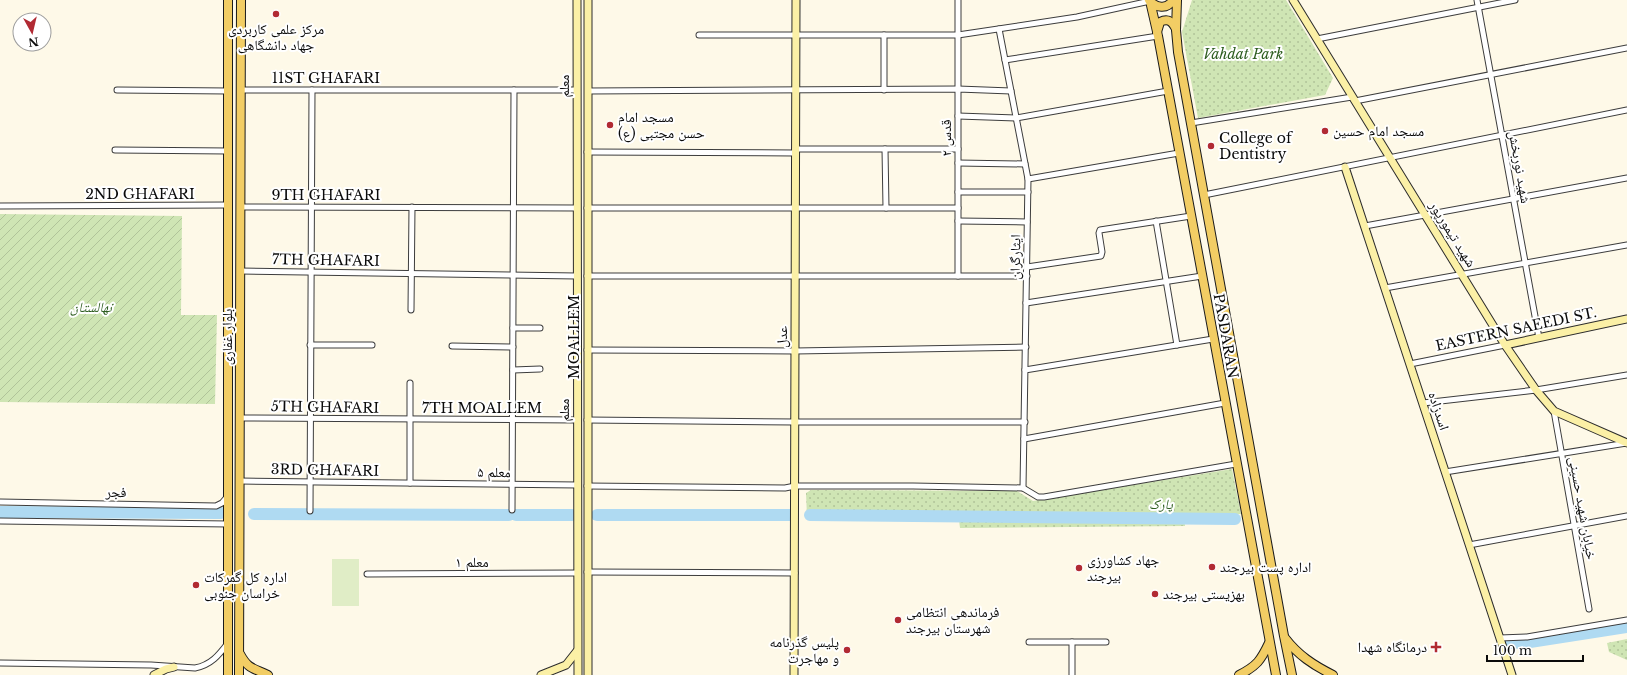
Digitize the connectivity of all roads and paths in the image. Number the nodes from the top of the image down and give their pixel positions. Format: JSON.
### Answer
{"nodes":[{"id":1,"x":228,"y":0,"type":"edge"},
{"id":2,"x":577,"y":0,"type":"edge"},
{"id":3,"x":588,"y":0,"type":"edge"},
{"id":4,"x":796,"y":0,"type":"edge"},
{"id":5,"x":958,"y":0,"type":"edge"},
{"id":6,"x":1149,"y":0,"type":"edge"},
{"id":7,"x":1173,"y":0,"type":"edge"},
{"id":8,"x":1177,"y":0,"type":"edge"},
{"id":9,"x":1293,"y":0,"type":"edge"},
{"id":10,"x":1478,"y":0,"type":"edge"},
{"id":11,"x":1515,"y":0,"type":"edge"},
{"id":12,"x":241,"y":2,"type":"edge"},
{"id":13,"x":1479,"y":7,"type":"junction"},
{"id":14,"x":999,"y":29,"type":"junction"},
{"id":15,"x":1176,"y":30,"type":"junction"},
{"id":16,"x":1157,"y":34,"type":"junction"},
{"id":17,"x":700,"y":35,"type":"dead end"},
{"id":18,"x":796,"y":35,"type":"junction"},
{"id":19,"x":884,"y":35,"type":"junction"},
{"id":20,"x":958,"y":35,"type":"junction"},
{"id":21,"x":1317,"y":39,"type":"junction"},
{"id":22,"x":1627,"y":48,"type":"edge"},
{"id":23,"x":1005,"y":60,"type":"junction"},
{"id":24,"x":1491,"y":75,"type":"junction"},
{"id":25,"x":958,"y":89,"type":"junction"},
{"id":26,"x":117,"y":90,"type":"dead end"},
{"id":27,"x":241,"y":90,"type":"junction"},
{"id":28,"x":312,"y":90,"type":"junction"},
{"id":29,"x":514,"y":90,"type":"junction"},
{"id":30,"x":577,"y":90,"type":"junction"},
{"id":31,"x":796,"y":90,"type":"junction"},
{"id":32,"x":884,"y":90,"type":"junction"},
{"id":33,"x":228,"y":91,"type":"junction"},
{"id":34,"x":588,"y":91,"type":"junction"},
{"id":35,"x":1011,"y":91,"type":"junction"},
{"id":36,"x":1168,"y":91,"type":"junction"},
{"id":37,"x":1354,"y":99,"type":"junction"},
{"id":38,"x":1627,"y":110,"type":"edge"},
{"id":39,"x":958,"y":116,"type":"junction"},
{"id":40,"x":1016,"y":118,"type":"junction"},
{"id":41,"x":1190,"y":123,"type":"junction"},
{"id":42,"x":1502,"y":135,"type":"junction"},
{"id":43,"x":885,"y":149,"type":"junction"},
{"id":44,"x":958,"y":149,"type":"junction"},
{"id":45,"x":115,"y":150,"type":"dead end"},
{"id":46,"x":228,"y":151,"type":"junction"},
{"id":47,"x":795,"y":151,"type":"junction"},
{"id":48,"x":588,"y":152,"type":"junction"},
{"id":49,"x":1179,"y":153,"type":"junction"},
{"id":50,"x":1390,"y":158,"type":"junction"},
{"id":51,"x":958,"y":163,"type":"junction"},
{"id":52,"x":1025,"y":164,"type":"junction"},
{"id":53,"x":1345,"y":167,"type":"junction"},
{"id":54,"x":1627,"y":178,"type":"edge"},
{"id":55,"x":1028,"y":179,"type":"junction"},
{"id":56,"x":958,"y":192,"type":"junction"},
{"id":57,"x":1028,"y":192,"type":"junction"},
{"id":58,"x":1204,"y":195,"type":"junction"},
{"id":59,"x":1514,"y":198,"type":"junction"},
{"id":60,"x":228,"y":205,"type":"junction"},
{"id":61,"x":0,"y":206,"type":"edge"},
{"id":62,"x":412,"y":206,"type":"junction"},
{"id":63,"x":240,"y":207,"type":"junction"},
{"id":64,"x":311,"y":207,"type":"junction"},
{"id":65,"x":513,"y":207,"type":"junction"},
{"id":66,"x":577,"y":208,"type":"junction"},
{"id":67,"x":587,"y":208,"type":"junction"},
{"id":68,"x":795,"y":208,"type":"junction"},
{"id":69,"x":886,"y":208,"type":"junction"},
{"id":70,"x":958,"y":208,"type":"junction"},
{"id":71,"x":1426,"y":214,"type":"junction"},
{"id":72,"x":1191,"y":216,"type":"junction"},
{"id":73,"x":958,"y":221,"type":"junction"},
{"id":74,"x":1156,"y":221,"type":"junction"},
{"id":75,"x":1027,"y":222,"type":"junction"},
{"id":76,"x":1365,"y":226,"type":"junction"},
{"id":77,"x":1627,"y":245,"type":"edge"},
{"id":78,"x":1525,"y":263,"type":"junction"},
{"id":79,"x":1027,"y":267,"type":"junction"},
{"id":80,"x":240,"y":271,"type":"junction"},
{"id":81,"x":311,"y":272,"type":"junction"},
{"id":82,"x":410,"y":273,"type":"junction"},
{"id":83,"x":1462,"y":274,"type":"junction"},
{"id":84,"x":513,"y":275,"type":"junction"},
{"id":85,"x":577,"y":276,"type":"junction"},
{"id":86,"x":587,"y":276,"type":"junction"},
{"id":87,"x":795,"y":276,"type":"junction"},
{"id":88,"x":958,"y":276,"type":"junction"},
{"id":89,"x":1026,"y":276,"type":"junction"},
{"id":90,"x":1202,"y":276,"type":"junction"},
{"id":91,"x":1166,"y":282,"type":"junction"},
{"id":92,"x":1385,"y":288,"type":"junction"},
{"id":93,"x":1026,"y":303,"type":"junction"},
{"id":94,"x":411,"y":310,"type":"dead end"},
{"id":95,"x":1627,"y":319,"type":"edge"},
{"id":96,"x":513,"y":328,"type":"junction"},
{"id":97,"x":540,"y":328,"type":"dead end"},
{"id":98,"x":1539,"y":338,"type":"junction"},
{"id":99,"x":1213,"y":339,"type":"junction"},
{"id":100,"x":1505,"y":344,"type":"junction"},
{"id":101,"x":310,"y":345,"type":"junction"},
{"id":102,"x":372,"y":345,"type":"dead end"},
{"id":103,"x":1177,"y":345,"type":"junction"},
{"id":104,"x":452,"y":346,"type":"dead end"},
{"id":105,"x":513,"y":347,"type":"junction"},
{"id":106,"x":1026,"y":347,"type":"junction"},
{"id":107,"x":587,"y":350,"type":"junction"},
{"id":108,"x":795,"y":351,"type":"junction"},
{"id":109,"x":1410,"y":364,"type":"junction"},
{"id":110,"x":540,"y":369,"type":"dead end"},
{"id":111,"x":513,"y":370,"type":"junction"},
{"id":112,"x":1025,"y":370,"type":"junction"},
{"id":113,"x":1627,"y":375,"type":"edge"},
{"id":114,"x":410,"y":383,"type":"dead end"},
{"id":115,"x":1536,"y":390,"type":"junction"},
{"id":116,"x":1423,"y":403,"type":"junction"},
{"id":117,"x":1225,"y":404,"type":"junction"},
{"id":118,"x":1554,"y":411,"type":"junction"},
{"id":119,"x":240,"y":418,"type":"junction"},
{"id":120,"x":310,"y":418,"type":"junction"},
{"id":121,"x":410,"y":419,"type":"junction"},
{"id":122,"x":513,"y":420,"type":"junction"},
{"id":123,"x":578,"y":420,"type":"junction"},
{"id":124,"x":587,"y":420,"type":"junction"},
{"id":125,"x":795,"y":422,"type":"junction"},
{"id":126,"x":1024,"y":422,"type":"junction"},
{"id":127,"x":1024,"y":439,"type":"junction"},
{"id":128,"x":1627,"y":443,"type":"edge"},
{"id":129,"x":1561,"y":453,"type":"junction"},
{"id":130,"x":1236,"y":464,"type":"junction"},
{"id":131,"x":1445,"y":472,"type":"junction"},
{"id":132,"x":240,"y":481,"type":"junction"},
{"id":133,"x":310,"y":482,"type":"junction"},
{"id":134,"x":410,"y":483,"type":"junction"},
{"id":135,"x":512,"y":484,"type":"junction"},
{"id":136,"x":578,"y":485,"type":"junction"},
{"id":137,"x":587,"y":486,"type":"junction"},
{"id":138,"x":795,"y":486,"type":"junction"},
{"id":139,"x":1023,"y":488,"type":"junction"},
{"id":140,"x":228,"y":496,"type":"junction"},
{"id":141,"x":0,"y":502,"type":"edge"},
{"id":142,"x":512,"y":510,"type":"dead end"},
{"id":143,"x":310,"y":511,"type":"dead end"},
{"id":144,"x":1627,"y":516,"type":"edge"},
{"id":145,"x":0,"y":521,"type":"edge"},
{"id":146,"x":228,"y":524,"type":"junction"},
{"id":147,"x":1574,"y":525,"type":"junction"},
{"id":148,"x":1469,"y":545,"type":"junction"},
{"id":149,"x":587,"y":572,"type":"junction"},
{"id":150,"x":578,"y":573,"type":"junction"},
{"id":151,"x":794,"y":573,"type":"junction"},
{"id":152,"x":367,"y":574,"type":"dead end"},
{"id":153,"x":1589,"y":609,"type":"dead end"},
{"id":154,"x":1627,"y":620,"type":"edge"},
{"id":155,"x":1284,"y":636,"type":"junction"},
{"id":156,"x":1500,"y":638,"type":"junction"},
{"id":157,"x":228,"y":642,"type":"junction"},
{"id":158,"x":1029,"y":642,"type":"dead end"},
{"id":159,"x":1072,"y":642,"type":"junction"},
{"id":160,"x":1106,"y":642,"type":"dead end"},
{"id":161,"x":1269,"y":643,"type":"junction"},
{"id":162,"x":578,"y":651,"type":"junction"},
{"id":163,"x":239,"y":653,"type":"junction"},
{"id":164,"x":0,"y":663,"type":"edge"},
{"id":165,"x":174,"y":667,"type":"junction"},
{"id":166,"x":154,"y":675,"type":"edge"},
{"id":167,"x":224,"y":675,"type":"edge"},
{"id":168,"x":228,"y":675,"type":"edge"},
{"id":169,"x":235,"y":675,"type":"edge"},
{"id":170,"x":239,"y":675,"type":"edge"},
{"id":171,"x":268,"y":675,"type":"edge"},
{"id":172,"x":541,"y":675,"type":"edge"},
{"id":173,"x":578,"y":675,"type":"edge"},
{"id":174,"x":588,"y":675,"type":"edge"},
{"id":175,"x":794,"y":675,"type":"edge"},
{"id":176,"x":1072,"y":675,"type":"edge"},
{"id":177,"x":1239,"y":675,"type":"edge"},
{"id":178,"x":1276,"y":675,"type":"edge"},
{"id":179,"x":1292,"y":675,"type":"edge"},
{"id":180,"x":1333,"y":675,"type":"edge"},
{"id":181,"x":1512,"y":675,"type":"edge"}],
"edges":[{"from":1,"to":33,"type":"main road","name":"بلوار غفاری"},
{"from":2,"to":30,"type":"street","name":"معلم"},
{"from":3,"to":34,"type":"street","name":"MOALLEM"},
{"from":4,"to":18,"type":"street","name":"عدل"},
{"from":5,"to":20,"type":"street","name":"قدس ۲"},
{"from":6,"to":7,"type":"main road"},
{"from":6,"to":14,"type":"street"},
{"from":6,"to":16,"type":"main road","name":"PASDARAN"},
{"from":8,"to":15,"type":"main road","name":"PASDARAN"},
{"from":9,"to":21,"type":"street","name":"شهید تیمورپور"},
{"from":10,"to":13,"type":"street","name":"شهید نوربخش"},
{"from":11,"to":13,"type":"street"},
{"from":12,"to":27,"type":"main road","name":"بلوار غفاری"},
{"from":13,"to":21,"type":"street"},
{"from":13,"to":24,"type":"street","name":"شهید نوربخش"},
{"from":14,"to":20,"type":"street"},
{"from":14,"to":23,"type":"street","name":"ایثارگران"},
{"from":15,"to":16,"type":"main road"},
{"from":15,"to":41,"type":"main road","name":"PASDARAN"},
{"from":16,"to":23,"type":"street"},
{"from":16,"to":36,"type":"main road","name":"PASDARAN"},
{"from":17,"to":18,"type":"street"},
{"from":18,"to":19,"type":"street"},
{"from":18,"to":31,"type":"street","name":"عدل"},
{"from":19,"to":20,"type":"street"},
{"from":19,"to":32,"type":"street"},
{"from":20,"to":25,"type":"street","name":"قدس ۲"},
{"from":21,"to":37,"type":"street","name":"شهید تیمورپور"},
{"from":22,"to":24,"type":"street"},
{"from":23,"to":35,"type":"street","name":"ایثارگران"},
{"from":24,"to":37,"type":"street"},
{"from":24,"to":42,"type":"street","name":"شهید نوربخش"},
{"from":25,"to":32,"type":"street"},
{"from":25,"to":35,"type":"street"},
{"from":25,"to":39,"type":"street","name":"قدس ۲"},
{"from":26,"to":33,"type":"street"},
{"from":27,"to":28,"type":"street","name":"11ST GHAFARI"},
{"from":27,"to":63,"type":"main road","name":"بلوار غفاری"},
{"from":28,"to":29,"type":"street","name":"11ST GHAFARI"},
{"from":28,"to":64,"type":"street"},
{"from":29,"to":30,"type":"street","name":"11ST GHAFARI"},
{"from":29,"to":65,"type":"street"},
{"from":30,"to":66,"type":"street","name":"معلم"},
{"from":31,"to":32,"type":"street"},
{"from":31,"to":34,"type":"street"},
{"from":31,"to":47,"type":"street","name":"عدل"},
{"from":33,"to":46,"type":"main road","name":"بلوار غفاری"},
{"from":34,"to":48,"type":"street","name":"MOALLEM"},
{"from":35,"to":40,"type":"street","name":"ایثارگران"},
{"from":36,"to":40,"type":"street"},
{"from":36,"to":49,"type":"main road","name":"PASDARAN"},
{"from":37,"to":41,"type":"street"},
{"from":37,"to":50,"type":"street","name":"شهید تیمورپور"},
{"from":38,"to":42,"type":"street"},
{"from":39,"to":40,"type":"street"},
{"from":39,"to":44,"type":"street","name":"قدس ۲"},
{"from":40,"to":52,"type":"street","name":"ایثارگران"},
{"from":41,"to":58,"type":"main road","name":"PASDARAN"},
{"from":42,"to":50,"type":"street"},
{"from":42,"to":59,"type":"street","name":"شهید نوربخش"},
{"from":43,"to":44,"type":"street"},
{"from":43,"to":47,"type":"street"},
{"from":43,"to":69,"type":"street"},
{"from":44,"to":51,"type":"street","name":"قدس ۲"},
{"from":45,"to":46,"type":"street"},
{"from":46,"to":60,"type":"main road","name":"بلوار غفاری"},
{"from":47,"to":48,"type":"street"},
{"from":47,"to":68,"type":"street","name":"عدل"},
{"from":48,"to":67,"type":"street","name":"MOALLEM"},
{"from":49,"to":55,"type":"street"},
{"from":49,"to":72,"type":"main road","name":"PASDARAN"},
{"from":50,"to":53,"type":"street"},
{"from":50,"to":71,"type":"street","name":"شهید تیمورپور"},
{"from":51,"to":52,"type":"street"},
{"from":51,"to":56,"type":"street","name":"قدس ۲"},
{"from":52,"to":55,"type":"street","name":"ایثارگران"},
{"from":53,"to":58,"type":"street"},
{"from":53,"to":76,"type":"street","name":"اسدزاده"},
{"from":54,"to":59,"type":"street"},
{"from":55,"to":57,"type":"street","name":"ایثارگران"},
{"from":56,"to":57,"type":"street"},
{"from":56,"to":70,"type":"street","name":"قدس ۲"},
{"from":57,"to":75,"type":"street","name":"ایثارگران"},
{"from":58,"to":155,"type":"main road","name":"PASDARAN"},
{"from":59,"to":71,"type":"street"},
{"from":59,"to":78,"type":"street","name":"شهید نوربخش"},
{"from":60,"to":61,"type":"street","name":"2ND GHAFARI"},
{"from":60,"to":140,"type":"main road","name":"بلوار غفاری"},
{"from":62,"to":64,"type":"street","name":"9TH GHAFARI"},
{"from":62,"to":65,"type":"street","name":"9TH GHAFARI"},
{"from":62,"to":82,"type":"street"},
{"from":63,"to":64,"type":"street","name":"9TH GHAFARI"},
{"from":63,"to":80,"type":"main road","name":"بلوار غفاری"},
{"from":64,"to":81,"type":"street"},
{"from":65,"to":66,"type":"street","name":"9TH GHAFARI"},
{"from":65,"to":84,"type":"street"},
{"from":66,"to":85,"type":"street","name":"معلم"},
{"from":67,"to":68,"type":"street"},
{"from":67,"to":86,"type":"street","name":"MOALLEM"},
{"from":68,"to":69,"type":"street"},
{"from":68,"to":87,"type":"street","name":"عدل"},
{"from":69,"to":70,"type":"street"},
{"from":70,"to":73,"type":"street","name":"قدس ۲"},
{"from":71,"to":76,"type":"street"},
{"from":71,"to":83,"type":"street","name":"شهید تیمورپور"},
{"from":72,"to":74,"type":"street"},
{"from":72,"to":90,"type":"main road","name":"PASDARAN"},
{"from":73,"to":75,"type":"street"},
{"from":73,"to":88,"type":"street","name":"قدس ۲"},
{"from":74,"to":79,"type":"street"},
{"from":74,"to":91,"type":"street"},
{"from":75,"to":79,"type":"street","name":"ایثارگران"},
{"from":76,"to":92,"type":"street","name":"اسدزاده"},
{"from":77,"to":78,"type":"street"},
{"from":78,"to":83,"type":"street"},
{"from":78,"to":98,"type":"street","name":"شهید نوربخش"},
{"from":79,"to":89,"type":"street","name":"ایثارگران"},
{"from":80,"to":81,"type":"street","name":"7TH GHAFARI"},
{"from":80,"to":119,"type":"main road","name":"بلوار غفاری"},
{"from":81,"to":82,"type":"street","name":"7TH GHAFARI"},
{"from":81,"to":101,"type":"street"},
{"from":82,"to":84,"type":"street","name":"7TH GHAFARI"},
{"from":82,"to":94,"type":"street"},
{"from":83,"to":92,"type":"street"},
{"from":83,"to":100,"type":"street","name":"شهید تیمورپور"},
{"from":84,"to":85,"type":"street","name":"7TH GHAFARI"},
{"from":84,"to":96,"type":"street"},
{"from":85,"to":123,"type":"street","name":"معلم"},
{"from":86,"to":87,"type":"street"},
{"from":86,"to":107,"type":"street","name":"MOALLEM"},
{"from":87,"to":88,"type":"street"},
{"from":87,"to":108,"type":"street","name":"عدل"},
{"from":88,"to":89,"type":"street"},
{"from":89,"to":93,"type":"street","name":"ایثارگران"},
{"from":90,"to":91,"type":"street"},
{"from":90,"to":99,"type":"main road","name":"PASDARAN"},
{"from":91,"to":93,"type":"street"},
{"from":91,"to":103,"type":"street"},
{"from":92,"to":109,"type":"street","name":"اسدزاده"},
{"from":93,"to":106,"type":"street","name":"ایثارگران"},
{"from":95,"to":98,"type":"street","name":"EASTERN SAEEDI ST."},
{"from":96,"to":97,"type":"street"},
{"from":96,"to":105,"type":"street"},
{"from":98,"to":100,"type":"street","name":"EASTERN SAEEDI ST."},
{"from":99,"to":103,"type":"street"},
{"from":99,"to":117,"type":"main road","name":"PASDARAN"},
{"from":100,"to":109,"type":"street","name":"EASTERN SAEEDI ST."},
{"from":100,"to":115,"type":"street","name":"شهید تیمورپور"},
{"from":101,"to":102,"type":"street"},
{"from":101,"to":120,"type":"street"},
{"from":103,"to":112,"type":"street"},
{"from":104,"to":105,"type":"street"},
{"from":105,"to":111,"type":"street"},
{"from":106,"to":108,"type":"street"},
{"from":106,"to":112,"type":"street","name":"ایثارگران"},
{"from":107,"to":108,"type":"street"},
{"from":107,"to":124,"type":"street","name":"MOALLEM"},
{"from":108,"to":125,"type":"street","name":"عدل"},
{"from":109,"to":116,"type":"street","name":"اسدزاده"},
{"from":110,"to":111,"type":"street"},
{"from":111,"to":122,"type":"street"},
{"from":112,"to":126,"type":"street","name":"ایثارگران"},
{"from":113,"to":115,"type":"street"},
{"from":114,"to":121,"type":"street"},
{"from":115,"to":116,"type":"street"},
{"from":115,"to":118,"type":"street","name":"شهید تیمورپور"},
{"from":116,"to":131,"type":"street","name":"اسدزاده"},
{"from":117,"to":127,"type":"street"},
{"from":117,"to":130,"type":"main road","name":"PASDARAN"},
{"from":118,"to":128,"type":"street","name":"شهید تیمورپور"},
{"from":118,"to":129,"type":"street","name":"خیابان شهید حسینی"},
{"from":119,"to":120,"type":"street","name":"5TH GHAFARI"},
{"from":119,"to":132,"type":"main road","name":"بلوار غفاری"},
{"from":120,"to":121,"type":"street","name":"5TH GHAFARI"},
{"from":120,"to":133,"type":"street"},
{"from":121,"to":122,"type":"street","name":"7TH MOALLEM"},
{"from":121,"to":134,"type":"street"},
{"from":122,"to":123,"type":"street","name":"7TH MOALLEM"},
{"from":122,"to":135,"type":"street"},
{"from":123,"to":136,"type":"street","name":"معلم"},
{"from":124,"to":125,"type":"street"},
{"from":124,"to":137,"type":"street","name":"MOALLEM"},
{"from":125,"to":126,"type":"street"},
{"from":125,"to":138,"type":"street","name":"عدل"},
{"from":126,"to":127,"type":"street","name":"ایثارگران"},
{"from":127,"to":139,"type":"street","name":"ایثارگران"},
{"from":128,"to":129,"type":"street"},
{"from":129,"to":131,"type":"street"},
{"from":129,"to":147,"type":"street","name":"خیابان شهید حسینی"},
{"from":130,"to":139,"type":"street"},
{"from":130,"to":161,"type":"main road","name":"PASDARAN"},
{"from":131,"to":148,"type":"street","name":"اسدزاده"},
{"from":132,"to":133,"type":"street","name":"3RD GHAFARI"},
{"from":132,"to":163,"type":"main road","name":"بلوار غفاری"},
{"from":133,"to":134,"type":"street","name":"3RD GHAFARI"},
{"from":133,"to":143,"type":"street"},
{"from":134,"to":135,"type":"street","name":"معلم ۵"},
{"from":135,"to":136,"type":"street","name":"معلم ۵"},
{"from":135,"to":142,"type":"street"},
{"from":136,"to":150,"type":"street","name":"معلم"},
{"from":137,"to":138,"type":"street"},
{"from":137,"to":149,"type":"street","name":"MOALLEM"},
{"from":138,"to":139,"type":"street"},
{"from":138,"to":151,"type":"street","name":"عدل"},
{"from":140,"to":141,"type":"street","name":"فجر"},
{"from":140,"to":146,"type":"main road","name":"بلوار غفاری"},
{"from":144,"to":147,"type":"street"},
{"from":145,"to":146,"type":"street"},
{"from":146,"to":157,"type":"main road","name":"بلوار غفاری"},
{"from":147,"to":148,"type":"street"},
{"from":147,"to":153,"type":"street","name":"خیابان شهید حسینی"},
{"from":148,"to":156,"type":"street","name":"اسدزاده"},
{"from":149,"to":151,"type":"street"},
{"from":149,"to":174,"type":"street","name":"MOALLEM"},
{"from":150,"to":152,"type":"street","name":"معلم ۱"},
{"from":150,"to":162,"type":"street","name":"معلم"},
{"from":151,"to":175,"type":"street","name":"عدل"},
{"from":154,"to":156,"type":"street"},
{"from":155,"to":179,"type":"main road","name":"PASDARAN"},
{"from":155,"to":180,"type":"main road"},
{"from":156,"to":181,"type":"street","name":"اسدزاده"},
{"from":157,"to":165,"type":"street"},
{"from":157,"to":168,"type":"main road","name":"بلوار غفاری"},
{"from":158,"to":159,"type":"street"},
{"from":159,"to":160,"type":"street"},
{"from":159,"to":176,"type":"street"},
{"from":161,"to":177,"type":"main road"},
{"from":161,"to":178,"type":"main road","name":"PASDARAN"},
{"from":162,"to":172,"type":"street"},
{"from":162,"to":173,"type":"street","name":"معلم"},
{"from":163,"to":170,"type":"main road","name":"بلوار غفاری"},
{"from":163,"to":171,"type":"main road"},
{"from":164,"to":165,"type":"street"},
{"from":165,"to":166,"type":"street"},
{"from":167,"to":168,"type":"street"},
{"from":168,"to":169,"type":"street"}]}
